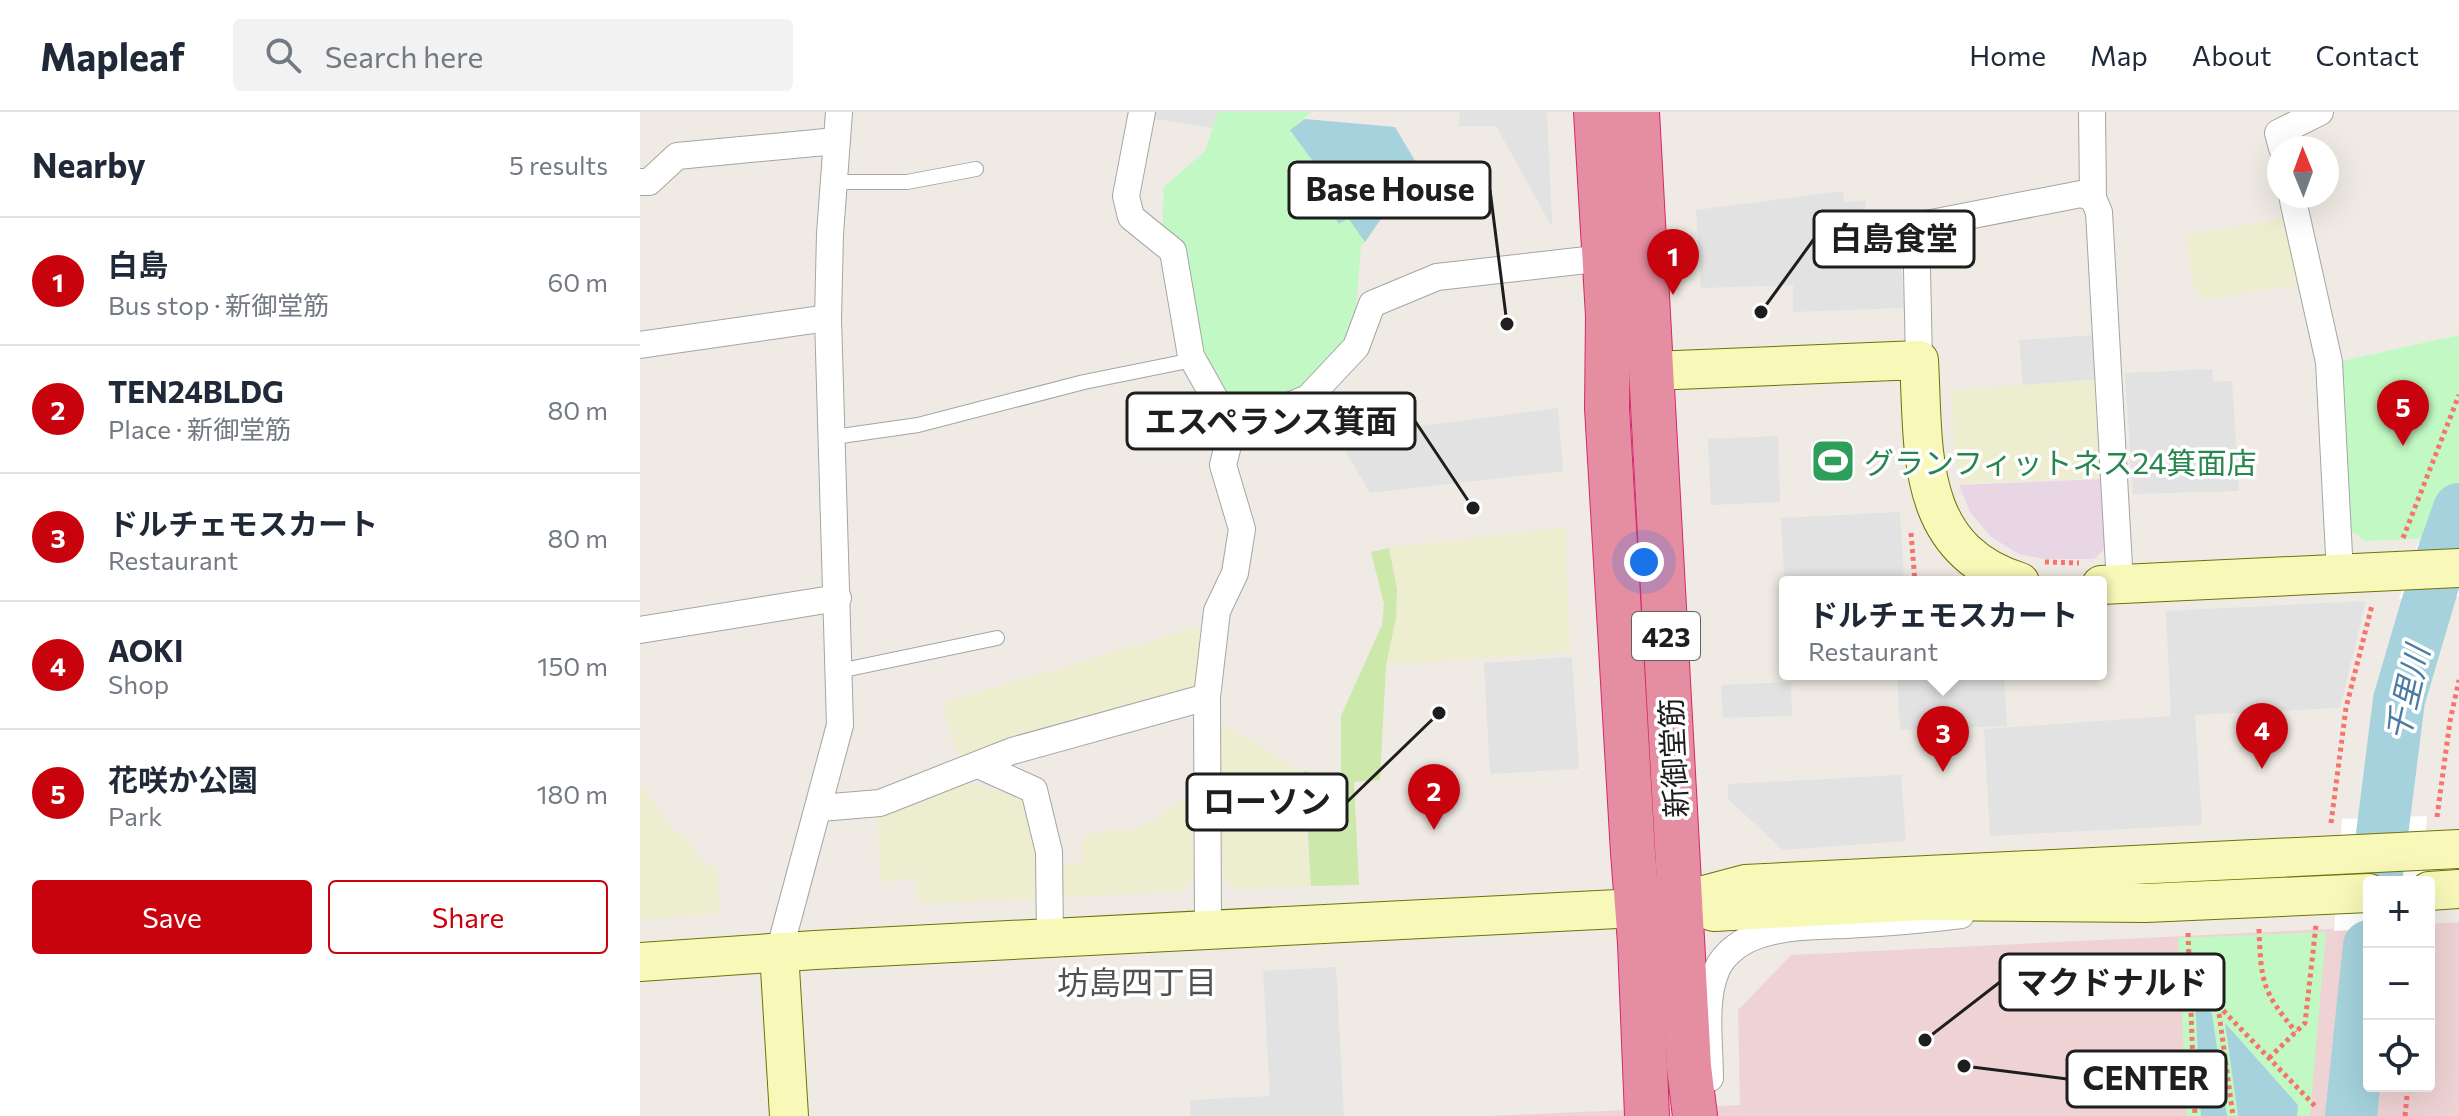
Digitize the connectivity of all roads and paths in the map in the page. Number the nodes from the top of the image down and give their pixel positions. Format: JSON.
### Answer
{"nodes":[{"id":1,"x":839,"y":112,"type":"edge"},
{"id":2,"x":1142,"y":112,"type":"edge"},
{"id":3,"x":1596,"y":112,"type":"edge"},
{"id":4,"x":1637,"y":112,"type":"edge"},
{"id":5,"x":2092,"y":112,"type":"edge"},
{"id":6,"x":2320,"y":112,"type":"edge"},
{"id":7,"x":2279,"y":136,"type":"edge"},
{"id":8,"x":836,"y":141,"type":"junction"},
{"id":9,"x":976,"y":169,"type":"dead end"},
{"id":10,"x":640,"y":182,"type":"edge"},
{"id":11,"x":833,"y":182,"type":"junction"},
{"id":12,"x":2093,"y":198,"type":"junction"},
{"id":13,"x":2295,"y":208,"type":"edge"},
{"id":14,"x":1604,"y":258,"type":"junction"},
{"id":15,"x":828,"y":318,"type":"junction"},
{"id":16,"x":640,"y":345,"type":"edge"},
{"id":17,"x":1193,"y":360,"type":"junction"},
{"id":18,"x":1919,"y":360,"type":"junction"},
{"id":19,"x":1652,"y":371,"type":"junction"},
{"id":20,"x":2459,"y":395,"type":"edge"},
{"id":21,"x":1232,"y":429,"type":"junction"},
{"id":22,"x":834,"y":437,"type":"junction"},
{"id":23,"x":1910,"y":530,"type":"dead end"},
{"id":24,"x":2404,"y":560,"type":"junction"},
{"id":25,"x":2459,"y":568,"type":"edge"},
{"id":26,"x":2027,"y":572,"type":"edge"},
{"id":27,"x":2340,"y":574,"type":"junction"},
{"id":28,"x":1914,"y":576,"type":"edge"},
{"id":29,"x":2113,"y":576,"type":"edge"},
{"id":30,"x":2375,"y":591,"type":"dead end"},
{"id":31,"x":838,"y":598,"type":"junction"},
{"id":32,"x":640,"y":630,"type":"edge"},
{"id":33,"x":997,"y":638,"type":"dead end"},
{"id":34,"x":839,"y":671,"type":"junction"},
{"id":35,"x":2459,"y":680,"type":"edge"},
{"id":36,"x":1207,"y":697,"type":"junction"},
{"id":37,"x":978,"y":765,"type":"junction"},
{"id":38,"x":820,"y":808,"type":"junction"},
{"id":39,"x":2440,"y":842,"type":"edge"},
{"id":40,"x":2335,"y":844,"type":"junction"},
{"id":41,"x":2459,"y":889,"type":"edge"},
{"id":42,"x":2435,"y":891,"type":"edge"},
{"id":43,"x":1681,"y":901,"type":"junction"},
{"id":44,"x":2015,"y":903,"type":"junction"},
{"id":45,"x":2341,"y":903,"type":"edge"},
{"id":46,"x":1637,"y":908,"type":"junction"},
{"id":47,"x":2259,"y":920,"type":"dead end"},
{"id":48,"x":2187,"y":924,"type":"dead end"},
{"id":49,"x":1208,"y":930,"type":"junction"},
{"id":50,"x":1050,"y":939,"type":"junction"},
{"id":51,"x":779,"y":952,"type":"junction"},
{"id":52,"x":640,"y":962,"type":"edge"},
{"id":53,"x":2189,"y":976,"type":"junction"},
{"id":54,"x":2217,"y":1005,"type":"junction"},
{"id":55,"x":2296,"y":1032,"type":"junction"},
{"id":56,"x":2269,"y":1058,"type":"junction"},
{"id":57,"x":2407,"y":1092,"type":"edge"},
{"id":58,"x":2315,"y":1106,"type":"dead end"},
{"id":59,"x":789,"y":1116,"type":"edge"},
{"id":60,"x":1647,"y":1116,"type":"edge"},
{"id":61,"x":1695,"y":1116,"type":"edge"},
{"id":62,"x":1711,"y":1116,"type":"edge"},
{"id":63,"x":2195,"y":1116,"type":"edge"},
{"id":64,"x":2233,"y":1116,"type":"edge"},
{"id":65,"x":2405,"y":1116,"type":"edge"}],
"edges":[{"from":1,"to":8,"type":"street"},
{"from":2,"to":17,"type":"street"},
{"from":3,"to":14,"type":"highway","name":"新御堂筋","number":"423"},
{"from":4,"to":19,"type":"highway","name":"新御堂筋","number":"423"},
{"from":5,"to":12,"type":"street"},
{"from":6,"to":7,"type":"street"},
{"from":8,"to":10,"type":"street"},
{"from":8,"to":11,"type":"street"},
{"from":9,"to":11,"type":"lane"},
{"from":11,"to":15,"type":"street"},
{"from":12,"to":18,"type":"street"},
{"from":12,"to":29,"type":"street"},
{"from":13,"to":27,"type":"street"},
{"from":14,"to":21,"type":"street"},
{"from":14,"to":46,"type":"highway","name":"新御堂筋","number":"423"},
{"from":15,"to":16,"type":"street"},
{"from":15,"to":22,"type":"street"},
{"from":17,"to":21,"type":"street"},
{"from":17,"to":22,"type":"lane"},
{"from":18,"to":19,"type":"street"},
{"from":18,"to":26,"type":"street"},
{"from":19,"to":43,"type":"highway","name":"新御堂筋","number":"423"},
{"from":20,"to":24,"type":"path"},
{"from":21,"to":36,"type":"street"},
{"from":22,"to":31,"type":"street"},
{"from":23,"to":28,"type":"path"},
{"from":24,"to":25,"type":"street"},
{"from":24,"to":27,"type":"street"},
{"from":26,"to":29,"type":"path"},
{"from":27,"to":29,"type":"street"},
{"from":30,"to":40,"type":"path"},
{"from":31,"to":32,"type":"street"},
{"from":31,"to":34,"type":"street"},
{"from":33,"to":34,"type":"lane"},
{"from":34,"to":38,"type":"street"},
{"from":35,"to":39,"type":"path"},
{"from":36,"to":37,"type":"street"},
{"from":36,"to":49,"type":"street"},
{"from":37,"to":38,"type":"street"},
{"from":37,"to":50,"type":"street"},
{"from":38,"to":51,"type":"street"},
{"from":39,"to":40,"type":"street"},
{"from":40,"to":43,"type":"street"},
{"from":41,"to":42,"type":"street"},
{"from":43,"to":44,"type":"street"},
{"from":43,"to":46,"type":"street"},
{"from":43,"to":61,"type":"highway","name":"新御堂筋","number":"423"},
{"from":44,"to":45,"type":"street"},
{"from":44,"to":62,"type":"street"},
{"from":45,"to":55,"type":"path"},
{"from":46,"to":49,"type":"street"},
{"from":46,"to":60,"type":"highway","name":"新御堂筋","number":"423"},
{"from":47,"to":55,"type":"path"},
{"from":48,"to":53,"type":"path"},
{"from":49,"to":50,"type":"street"},
{"from":50,"to":51,"type":"street"},
{"from":51,"to":52,"type":"street"},
{"from":51,"to":59,"type":"street"},
{"from":53,"to":54,"type":"path"},
{"from":53,"to":63,"type":"path"},
{"from":54,"to":56,"type":"path"},
{"from":54,"to":64,"type":"path"},
{"from":55,"to":56,"type":"path"},
{"from":56,"to":58,"type":"path"},
{"from":57,"to":65,"type":"path"}]}
